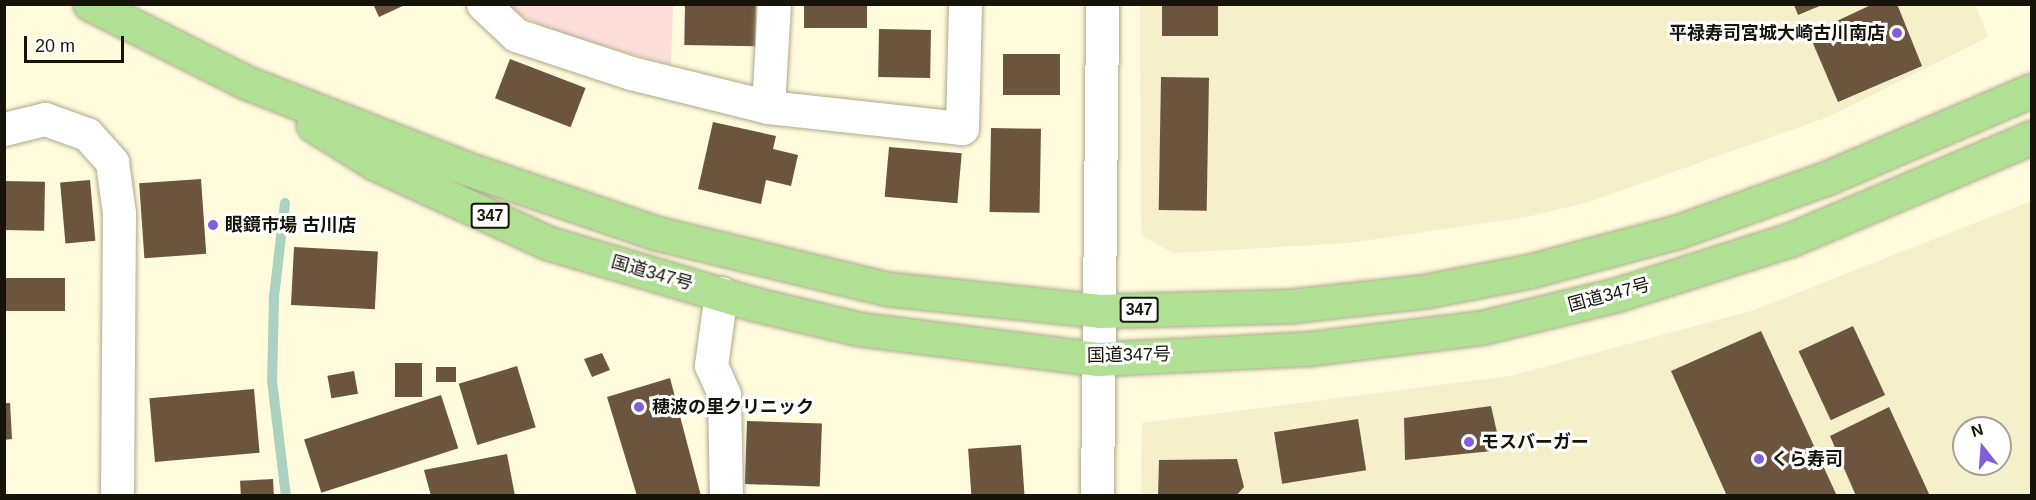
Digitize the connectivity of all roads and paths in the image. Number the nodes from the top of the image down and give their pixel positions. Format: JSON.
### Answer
{"nodes":[{"id":1,"x":90,"y":4,"type":"edge"},
{"id":2,"x":483,"y":4,"type":"edge"},
{"id":3,"x":774,"y":4,"type":"edge"},
{"id":4,"x":965,"y":4,"type":"edge"},
{"id":5,"x":1102,"y":4,"type":"edge"},
{"id":6,"x":245,"y":82,"type":"junction"},
{"id":7,"x":2031,"y":90,"type":"edge"},
{"id":8,"x":768,"y":107,"type":"junction"},
{"id":9,"x":4,"y":129,"type":"edge"},
{"id":10,"x":2031,"y":137,"type":"edge"},
{"id":11,"x":721,"y":293,"type":"junction"},
{"id":12,"x":1100,"y":311,"type":"junction"},
{"id":13,"x":1098,"y":359,"type":"junction"},
{"id":14,"x":117,"y":495,"type":"edge"},
{"id":15,"x":726,"y":495,"type":"edge"},
{"id":16,"x":1096,"y":495,"type":"edge"}],
"edges":[{"from":1,"to":6,"type":"highway","name":"国道347号","number":"347"},
{"from":2,"to":8,"type":"street"},
{"from":3,"to":8,"type":"street"},
{"from":4,"to":8,"type":"street"},
{"from":5,"to":12,"type":"street"},
{"from":6,"to":11,"type":"highway","name":"国道347号","number":"347"},
{"from":6,"to":12,"type":"highway","name":"国道347号","number":"347"},
{"from":7,"to":12,"type":"highway","name":"国道347号","number":"347"},
{"from":9,"to":14,"type":"street"},
{"from":10,"to":13,"type":"highway","name":"国道347号","number":"347"},
{"from":11,"to":13,"type":"highway","name":"国道347号","number":"347"},
{"from":11,"to":15,"type":"street"},
{"from":12,"to":13,"type":"street"},
{"from":13,"to":16,"type":"street"}]}
